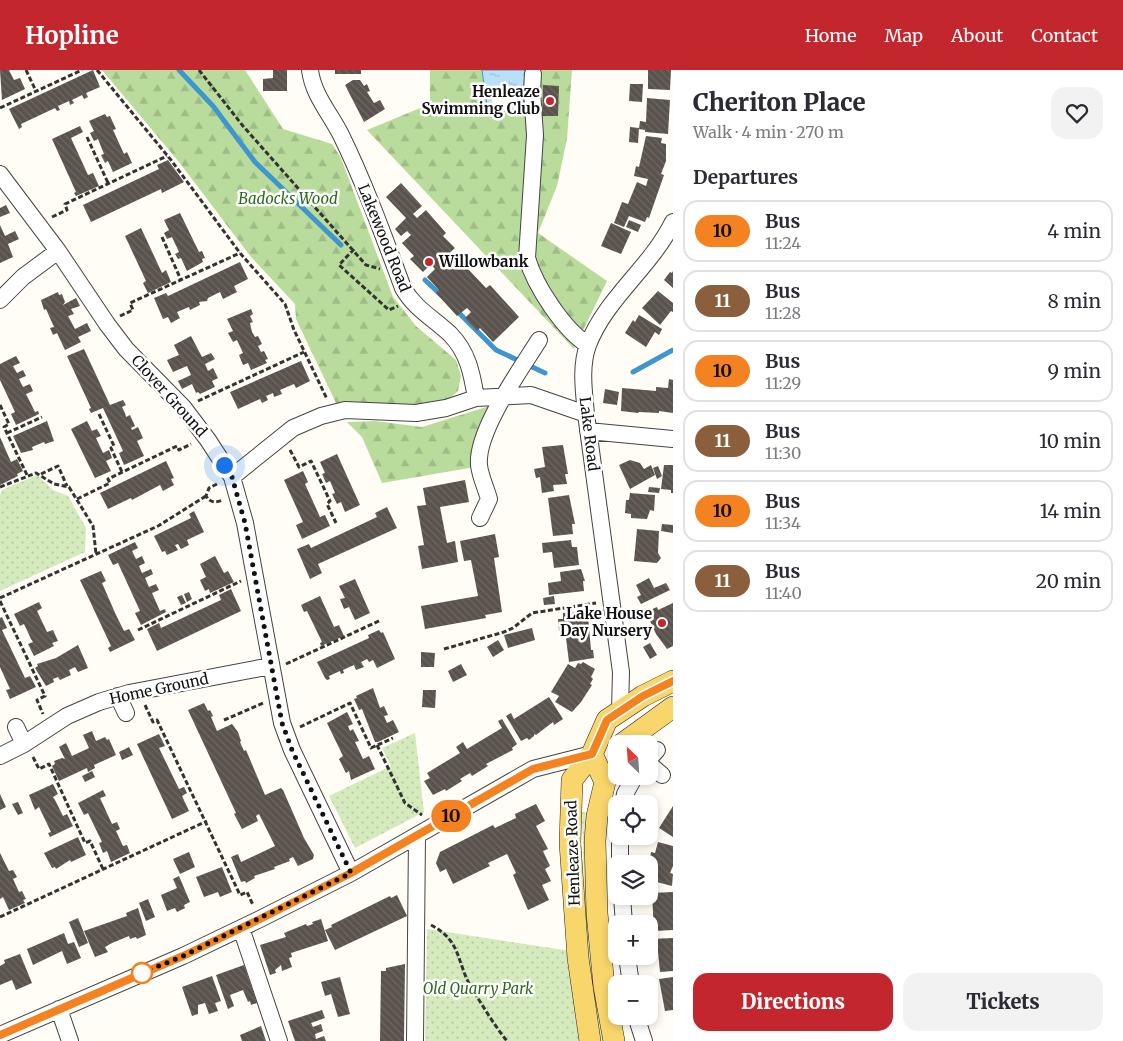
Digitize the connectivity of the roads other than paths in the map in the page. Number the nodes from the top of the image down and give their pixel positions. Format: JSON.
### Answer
{"nodes":[{"id":1,"x":310,"y":70,"type":"edge"},
{"id":2,"x":533,"y":74,"type":"dead end"},
{"id":3,"x":0,"y":174,"type":"edge"},
{"id":4,"x":673,"y":222,"type":"edge"},
{"id":5,"x":58,"y":251,"type":"junction"},
{"id":6,"x":0,"y":300,"type":"edge"},
{"id":7,"x":539,"y":340,"type":"dead end"},
{"id":8,"x":588,"y":346,"type":"junction"},
{"id":9,"x":505,"y":396,"type":"junction"},
{"id":10,"x":476,"y":398,"type":"junction"},
{"id":11,"x":587,"y":422,"type":"junction"},
{"id":12,"x":673,"y":439,"type":"edge"},
{"id":13,"x":232,"y":477,"type":"junction"},
{"id":14,"x":480,"y":518,"type":"dead end"},
{"id":15,"x":272,"y":668,"type":"junction"},
{"id":16,"x":622,"y":672,"type":"junction"},
{"id":17,"x":673,"y":681,"type":"edge"},
{"id":18,"x":127,"y":691,"type":"junction"},
{"id":19,"x":643,"y":696,"type":"junction"},
{"id":20,"x":673,"y":707,"type":"edge"},
{"id":21,"x":620,"y":710,"type":"junction"},
{"id":22,"x":126,"y":713,"type":"dead end"},
{"id":23,"x":16,"y":727,"type":"dead end"},
{"id":24,"x":634,"y":735,"type":"edge"},
{"id":25,"x":25,"y":743,"type":"junction"},
{"id":26,"x":608,"y":749,"type":"edge"},
{"id":27,"x":592,"y":754,"type":"junction"},
{"id":28,"x":7,"y":756,"type":"edge"},
{"id":29,"x":658,"y":769,"type":"edge"},
{"id":30,"x":662,"y":775,"type":"dead end"},
{"id":31,"x":417,"y":836,"type":"junction"},
{"id":32,"x":351,"y":873,"type":"junction"},
{"id":33,"x":241,"y":928,"type":"junction"},
{"id":34,"x":59,"y":1009,"type":"junction"},
{"id":35,"x":639,"y":1025,"type":"edge"},
{"id":36,"x":10,"y":1035,"type":"edge"},
{"id":37,"x":70,"y":1041,"type":"edge"},
{"id":38,"x":279,"y":1041,"type":"edge"},
{"id":39,"x":415,"y":1041,"type":"edge"},
{"id":40,"x":590,"y":1041,"type":"edge"},
{"id":41,"x":614,"y":1041,"type":"edge"},
{"id":42,"x":644,"y":1041,"type":"edge"}],
"edges":[{"from":1,"to":10,"type":"street","name":"Lakewood Road"},
{"from":2,"to":8,"type":"street"},
{"from":3,"to":5,"type":"street","name":"Clover Ground"},
{"from":4,"to":8,"type":"street","name":"Lake Road"},
{"from":5,"to":6,"type":"street"},
{"from":5,"to":13,"type":"street","name":"Clover Ground"},
{"from":7,"to":9,"type":"street"},
{"from":8,"to":11,"type":"street","name":"Lake Road"},
{"from":9,"to":10,"type":"street"},
{"from":9,"to":11,"type":"street"},
{"from":9,"to":14,"type":"street"},
{"from":10,"to":13,"type":"street"},
{"from":11,"to":12,"type":"street"},
{"from":11,"to":16,"type":"street","name":"Lake Road"},
{"from":13,"to":15,"type":"street","name":"Clover Ground"},
{"from":15,"to":18,"type":"street","name":"Home Ground"},
{"from":15,"to":32,"type":"street","name":"Clover Ground"},
{"from":16,"to":19,"type":"street"},
{"from":16,"to":21,"type":"street","name":"Lake Road"},
{"from":17,"to":19,"type":"main road"},
{"from":18,"to":22,"type":"street"},
{"from":18,"to":25,"type":"street","name":"Home Ground"},
{"from":19,"to":21,"type":"main road"},
{"from":20,"to":24,"type":"main road"},
{"from":21,"to":27,"type":"main road"},
{"from":23,"to":25,"type":"street"},
{"from":25,"to":28,"type":"street","name":"Home Ground"},
{"from":26,"to":27,"type":"main road"},
{"from":27,"to":31,"type":"street"},
{"from":27,"to":40,"type":"main road","name":"Henleaze Road"},
{"from":27,"to":41,"type":"main road","name":"Henleaze Road"},
{"from":29,"to":30,"type":"street"},
{"from":31,"to":32,"type":"street"},
{"from":31,"to":39,"type":"street"},
{"from":32,"to":33,"type":"street"},
{"from":33,"to":34,"type":"street"},
{"from":33,"to":38,"type":"street"},
{"from":34,"to":36,"type":"street"},
{"from":34,"to":37,"type":"street"},
{"from":35,"to":42,"type":"street"}]}
